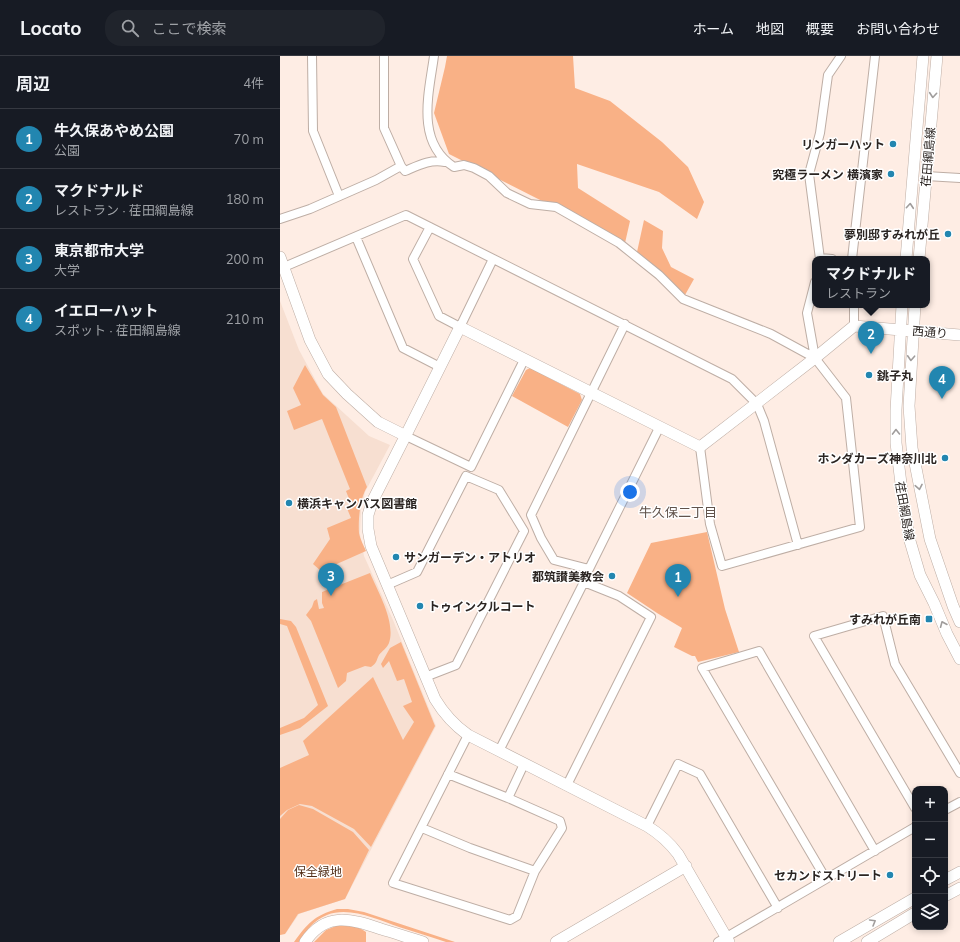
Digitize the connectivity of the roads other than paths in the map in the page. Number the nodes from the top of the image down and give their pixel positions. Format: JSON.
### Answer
{"nodes":[{"id":1,"x":312,"y":56,"type":"edge"},
{"id":2,"x":384,"y":56,"type":"edge"},
{"id":3,"x":434,"y":56,"type":"edge"},
{"id":4,"x":842,"y":56,"type":"edge"},
{"id":5,"x":875,"y":56,"type":"edge"},
{"id":6,"x":923,"y":56,"type":"edge"},
{"id":7,"x":936,"y":56,"type":"edge"},
{"id":8,"x":445,"y":162,"type":"junction"},
{"id":9,"x":401,"y":166,"type":"junction"},
{"id":10,"x":926,"y":176,"type":"junction"},
{"id":11,"x":960,"y":178,"type":"edge"},
{"id":12,"x":339,"y":196,"type":"junction"},
{"id":13,"x":280,"y":219,"type":"edge"},
{"id":14,"x":430,"y":227,"type":"junction"},
{"id":15,"x":356,"y":237,"type":"junction"},
{"id":16,"x":820,"y":256,"type":"edge"},
{"id":17,"x":852,"y":256,"type":"edge"},
{"id":18,"x":906,"y":256,"type":"edge"},
{"id":19,"x":919,"y":256,"type":"edge"},
{"id":20,"x":493,"y":260,"type":"junction"},
{"id":21,"x":282,"y":262,"type":"edge"},
{"id":22,"x":812,"y":294,"type":"edge"},
{"id":23,"x":854,"y":308,"type":"edge"},
{"id":24,"x":902,"y":308,"type":"edge"},
{"id":25,"x":915,"y":308,"type":"edge"},
{"id":26,"x":625,"y":324,"type":"junction"},
{"id":27,"x":854,"y":326,"type":"junction"},
{"id":28,"x":460,"y":327,"type":"junction"},
{"id":29,"x":900,"y":330,"type":"junction"},
{"id":30,"x":912,"y":331,"type":"junction"},
{"id":31,"x":960,"y":335,"type":"edge"},
{"id":32,"x":815,"y":358,"type":"junction"},
{"id":33,"x":524,"y":360,"type":"junction"},
{"id":34,"x":440,"y":367,"type":"junction"},
{"id":35,"x":591,"y":393,"type":"junction"},
{"id":36,"x":757,"y":404,"type":"junction"},
{"id":37,"x":660,"y":428,"type":"junction"},
{"id":38,"x":406,"y":436,"type":"junction"},
{"id":39,"x":700,"y":448,"type":"junction"},
{"id":40,"x":798,"y":545,"type":"junction"},
{"id":41,"x":387,"y":585,"type":"junction"},
{"id":42,"x":960,"y":622,"type":"edge"},
{"id":43,"x":960,"y":659,"type":"edge"},
{"id":44,"x":425,"y":677,"type":"junction"},
{"id":45,"x":468,"y":736,"type":"junction"},
{"id":46,"x":499,"y":751,"type":"junction"},
{"id":47,"x":524,"y":764,"type":"junction"},
{"id":48,"x":960,"y":773,"type":"edge"},
{"id":49,"x":448,"y":774,"type":"junction"},
{"id":50,"x":567,"y":785,"type":"junction"},
{"id":51,"x":508,"y":798,"type":"junction"},
{"id":52,"x":960,"y":802,"type":"edge"},
{"id":53,"x":912,"y":803,"type":"edge"},
{"id":54,"x":948,"y":808,"type":"edge"},
{"id":55,"x":648,"y":826,"type":"junction"},
{"id":56,"x":422,"y":828,"type":"junction"},
{"id":57,"x":912,"y":829,"type":"edge"},
{"id":58,"x":875,"y":851,"type":"junction"},
{"id":59,"x":686,"y":866,"type":"junction"},
{"id":60,"x":535,"y":871,"type":"junction"},
{"id":61,"x":960,"y":872,"type":"edge"},
{"id":62,"x":948,"y":878,"type":"edge"},
{"id":63,"x":826,"y":879,"type":"junction"},
{"id":64,"x":960,"y":888,"type":"edge"},
{"id":65,"x":948,"y":894,"type":"edge"},
{"id":66,"x":912,"y":900,"type":"edge"},
{"id":67,"x":778,"y":908,"type":"junction"},
{"id":68,"x":912,"y":915,"type":"edge"},
{"id":69,"x":725,"y":940,"type":"edge"},
{"id":70,"x":305,"y":942,"type":"edge"},
{"id":71,"x":423,"y":942,"type":"edge"},
{"id":72,"x":556,"y":942,"type":"edge"},
{"id":73,"x":839,"y":942,"type":"edge"},
{"id":74,"x":867,"y":942,"type":"edge"}],
"edges":[{"from":1,"to":12,"type":"street"},
{"from":2,"to":9,"type":"street"},
{"from":3,"to":8,"type":"street"},
{"from":4,"to":16,"type":"street"},
{"from":5,"to":17,"type":"street"},
{"from":18,"to":6,"type":"street","name":"荏田綱島線","one_way":true},
{"from":7,"to":10,"type":"street","name":"荏田綱島線","one_way":true},
{"from":8,"to":9,"type":"street"},
{"from":8,"to":32,"type":"street"},
{"from":9,"to":12,"type":"street"},
{"from":10,"to":11,"type":"street"},
{"from":10,"to":19,"type":"street","name":"荏田綱島線"},
{"from":12,"to":13,"type":"street"},
{"from":14,"to":15,"type":"street"},
{"from":14,"to":20,"type":"street"},
{"from":14,"to":28,"type":"street"},
{"from":15,"to":21,"type":"street"},
{"from":15,"to":34,"type":"street"},
{"from":20,"to":26,"type":"street"},
{"from":20,"to":28,"type":"street"},
{"from":21,"to":38,"type":"street"},
{"from":22,"to":32,"type":"street"},
{"from":23,"to":27,"type":"street"},
{"from":24,"to":29,"type":"street","name":"荏田綱島線"},
{"from":25,"to":30,"type":"street","name":"荏田綱島線"},
{"from":26,"to":35,"type":"street"},
{"from":26,"to":36,"type":"street"},
{"from":27,"to":29,"type":"street","name":"西通り"},
{"from":27,"to":32,"type":"street"},
{"from":28,"to":33,"type":"street"},
{"from":28,"to":34,"type":"street"},
{"from":29,"to":30,"type":"street","name":"西通り"},
{"from":43,"to":29,"type":"street","name":"荏田綱島線","one_way":true},
{"from":30,"to":31,"type":"street","name":"西通り"},
{"from":30,"to":42,"type":"street","name":"荏田綱島線","one_way":true},
{"from":32,"to":36,"type":"street"},
{"from":32,"to":40,"type":"street"},
{"from":33,"to":35,"type":"street"},
{"from":33,"to":38,"type":"street"},
{"from":34,"to":38,"type":"street"},
{"from":35,"to":37,"type":"street"},
{"from":35,"to":37,"type":"street"},
{"from":36,"to":39,"type":"street"},
{"from":36,"to":40,"type":"street"},
{"from":37,"to":39,"type":"street"},
{"from":38,"to":41,"type":"street"},
{"from":39,"to":40,"type":"street"},
{"from":41,"to":44,"type":"street"},
{"from":41,"to":44,"type":"street"},
{"from":44,"to":45,"type":"street"},
{"from":45,"to":46,"type":"street"},
{"from":45,"to":49,"type":"street"},
{"from":46,"to":47,"type":"street"},
{"from":46,"to":50,"type":"street"},
{"from":47,"to":50,"type":"street"},
{"from":47,"to":51,"type":"street"},
{"from":48,"to":53,"type":"street"},
{"from":49,"to":51,"type":"street"},
{"from":49,"to":56,"type":"street"},
{"from":50,"to":55,"type":"street"},
{"from":51,"to":60,"type":"street"},
{"from":52,"to":54,"type":"street"},
{"from":55,"to":59,"type":"street"},
{"from":55,"to":67,"type":"street"},
{"from":56,"to":60,"type":"street"},
{"from":56,"to":60,"type":"street"},
{"from":57,"to":58,"type":"street"},
{"from":58,"to":63,"type":"street"},
{"from":58,"to":63,"type":"street"},
{"from":59,"to":69,"type":"street"},
{"from":59,"to":72,"type":"street"},
{"from":61,"to":62,"type":"street"},
{"from":63,"to":67,"type":"street"},
{"from":64,"to":65,"type":"street"},
{"from":73,"to":66,"type":"street","one_way":true},
{"from":67,"to":69,"type":"street"},
{"from":68,"to":74,"type":"street"},
{"from":70,"to":71,"type":"street"}]}
